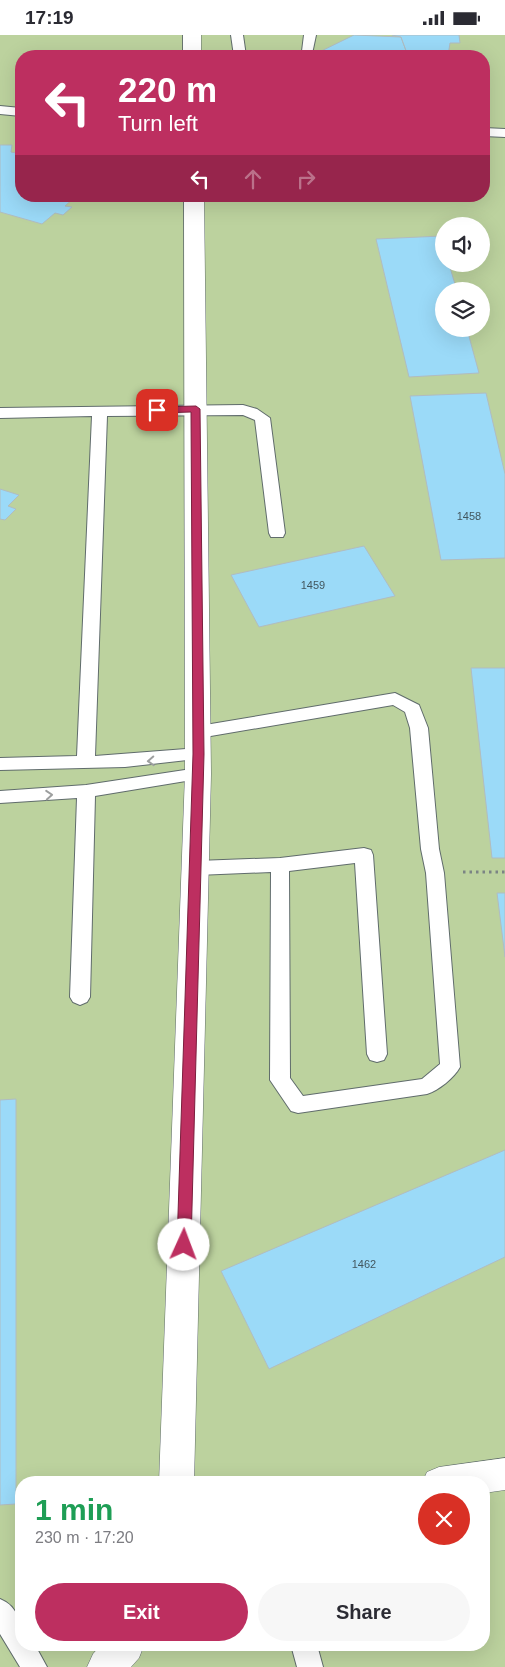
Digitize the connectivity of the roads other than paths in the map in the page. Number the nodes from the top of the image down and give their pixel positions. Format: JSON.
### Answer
{"nodes":[{"id":1,"x":192,"y":35,"type":"edge"},
{"id":2,"x":237,"y":35,"type":"edge"},
{"id":3,"x":310,"y":35,"type":"edge"},
{"id":4,"x":192,"y":50,"type":"edge"},
{"id":5,"x":239,"y":50,"type":"edge"},
{"id":6,"x":308,"y":50,"type":"edge"},
{"id":7,"x":0,"y":110,"type":"edge"},
{"id":8,"x":15,"y":111,"type":"edge"},
{"id":9,"x":490,"y":120,"type":"edge"},
{"id":10,"x":498,"y":120,"type":"dead end"},
{"id":11,"x":490,"y":132,"type":"edge"},
{"id":12,"x":505,"y":133,"type":"edge"},
{"id":13,"x":194,"y":202,"type":"edge"},
{"id":14,"x":196,"y":409,"type":"junction"},
{"id":15,"x":100,"y":411,"type":"junction"},
{"id":16,"x":0,"y":413,"type":"edge"},
{"id":17,"x":277,"y":533,"type":"dead end"},
{"id":18,"x":199,"y":753,"type":"junction"},
{"id":19,"x":86,"y":762,"type":"junction"},
{"id":20,"x":0,"y":764,"type":"edge"},
{"id":21,"x":86,"y":791,"type":"junction"},
{"id":22,"x":0,"y":797,"type":"edge"},
{"id":23,"x":280,"y":865,"type":"junction"},
{"id":24,"x":197,"y":868,"type":"junction"},
{"id":25,"x":80,"y":997,"type":"dead end"},
{"id":26,"x":377,"y":1054,"type":"dead end"},
{"id":27,"x":505,"y":1474,"type":"edge"},
{"id":28,"x":176,"y":1476,"type":"edge"},
{"id":29,"x":490,"y":1476,"type":"edge"},
{"id":30,"x":0,"y":1611,"type":"edge"},
{"id":31,"x":15,"y":1636,"type":"edge"},
{"id":32,"x":24,"y":1651,"type":"edge"},
{"id":33,"x":121,"y":1651,"type":"edge"},
{"id":34,"x":306,"y":1651,"type":"edge"},
{"id":35,"x":34,"y":1667,"type":"edge"},
{"id":36,"x":106,"y":1667,"type":"edge"},
{"id":37,"x":310,"y":1667,"type":"edge"}],
"edges":[{"from":1,"to":4,"type":"street"},
{"from":2,"to":5,"type":"lane"},
{"from":3,"to":6,"type":"lane"},
{"from":7,"to":8,"type":"lane"},
{"from":9,"to":10,"type":"lane"},
{"from":11,"to":12,"type":"lane"},
{"from":13,"to":14,"type":"street"},
{"from":14,"to":15,"type":"lane"},
{"from":14,"to":17,"type":"lane"},
{"from":14,"to":18,"type":"street"},
{"from":15,"to":16,"type":"lane"},
{"from":15,"to":19,"type":"lane"},
{"from":18,"to":19,"type":"lane","one_way":true},
{"from":18,"to":21,"type":"lane"},
{"from":18,"to":23,"type":"lane"},
{"from":18,"to":24,"type":"street"},
{"from":19,"to":20,"type":"lane"},
{"from":22,"to":21,"type":"lane","one_way":true},
{"from":21,"to":25,"type":"lane"},
{"from":23,"to":24,"type":"lane"},
{"from":23,"to":26,"type":"lane"},
{"from":24,"to":28,"type":"street"},
{"from":27,"to":29,"type":"street"},
{"from":30,"to":31,"type":"lane"},
{"from":32,"to":35,"type":"lane"},
{"from":33,"to":36,"type":"street"},
{"from":34,"to":37,"type":"lane"}]}
